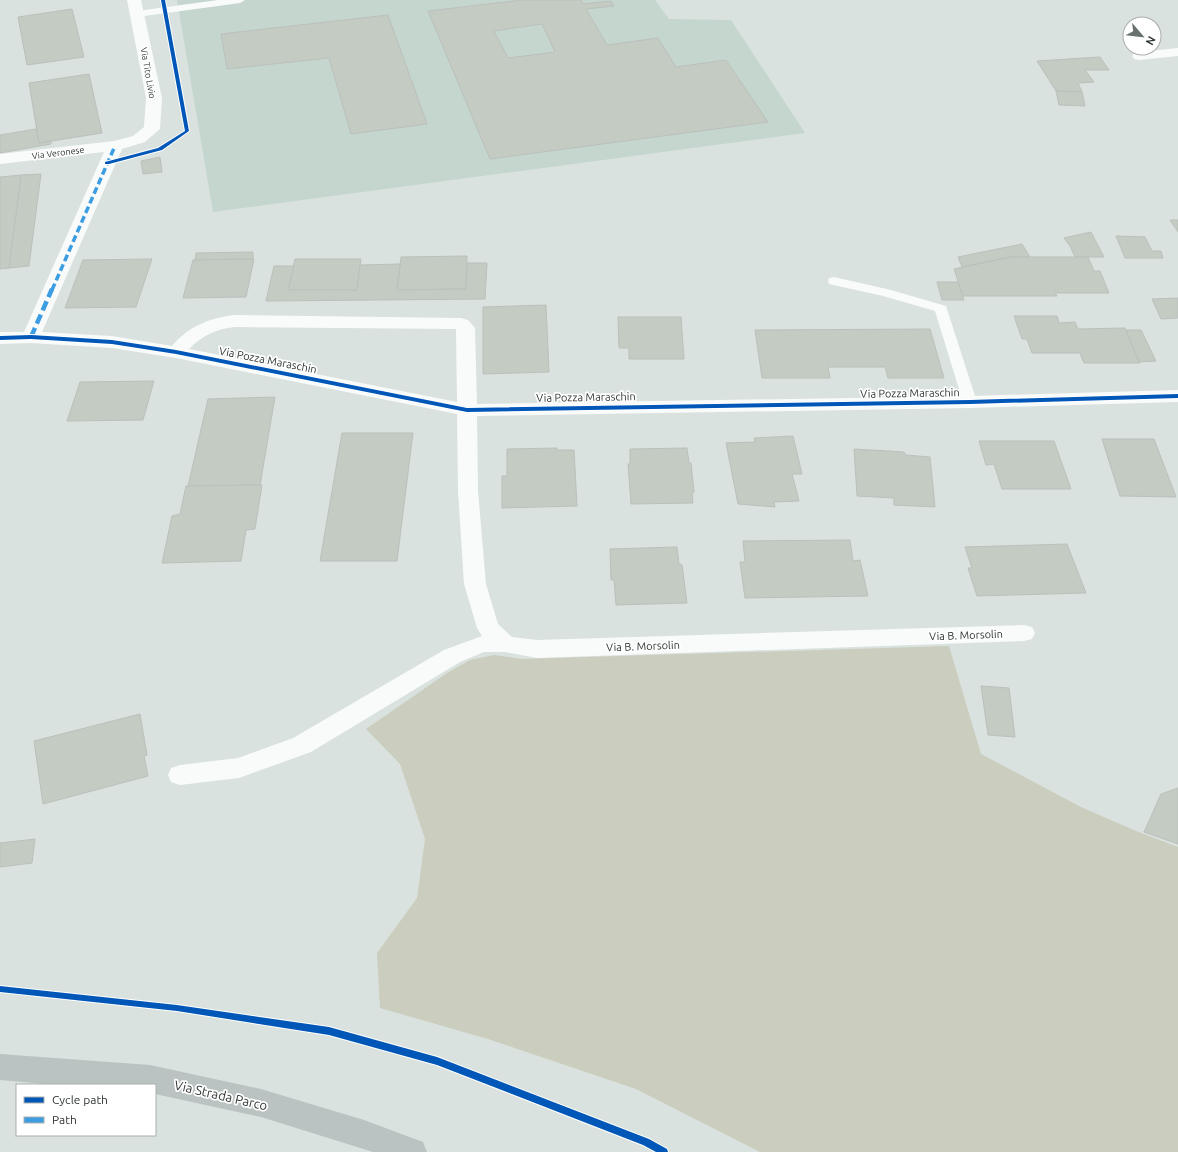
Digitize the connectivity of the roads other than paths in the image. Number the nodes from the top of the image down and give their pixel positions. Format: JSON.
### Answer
{"nodes":[{"id":1,"x":240,"y":0,"type":"edge"},
{"id":2,"x":135,"y":7,"type":"edge"},
{"id":3,"x":1178,"y":52,"type":"edge"},
{"id":4,"x":1162,"y":54,"type":"edge"},
{"id":5,"x":115,"y":146,"type":"junction"},
{"id":6,"x":0,"y":160,"type":"edge"},
{"id":7,"x":834,"y":282,"type":"dead end"},
{"id":8,"x":31,"y":337,"type":"junction"},
{"id":9,"x":0,"y":338,"type":"edge"},
{"id":10,"x":176,"y":352,"type":"junction"},
{"id":11,"x":1178,"y":396,"type":"edge"},
{"id":12,"x":970,"y":402,"type":"junction"},
{"id":13,"x":466,"y":410,"type":"junction"},
{"id":14,"x":1024,"y":633,"type":"dead end"},
{"id":15,"x":505,"y":644,"type":"junction"},
{"id":16,"x":180,"y":775,"type":"dead end"},
{"id":17,"x":0,"y":1067,"type":"edge"},
{"id":18,"x":412,"y":1152,"type":"edge"}],
"edges":[{"from":1,"to":2,"type":"lane"},
{"from":2,"to":5,"type":"street","name":"Via Tito Livio"},
{"from":3,"to":4,"type":"street"},
{"from":5,"to":6,"type":"street","name":"Via Veronese"},
{"from":5,"to":8,"type":"street"},
{"from":7,"to":12,"type":"lane"},
{"from":8,"to":9,"type":"street","name":"Via Pozza Maraschin"},
{"from":8,"to":10,"type":"street","name":"Via Pozza Maraschin"},
{"from":10,"to":13,"type":"street","name":"Via Pozza Maraschin"},
{"from":10,"to":13,"type":"street"},
{"from":11,"to":12,"type":"street","name":"Via Pozza Maraschin"},
{"from":12,"to":13,"type":"street","name":"Via Pozza Maraschin"},
{"from":13,"to":15,"type":"street"},
{"from":14,"to":15,"type":"street","name":"Via B. Morsolin"},
{"from":15,"to":16,"type":"street","name":"Via B. Morsolin"},
{"from":17,"to":18,"type":"main road","name":"Via Strada Parco"}]}
